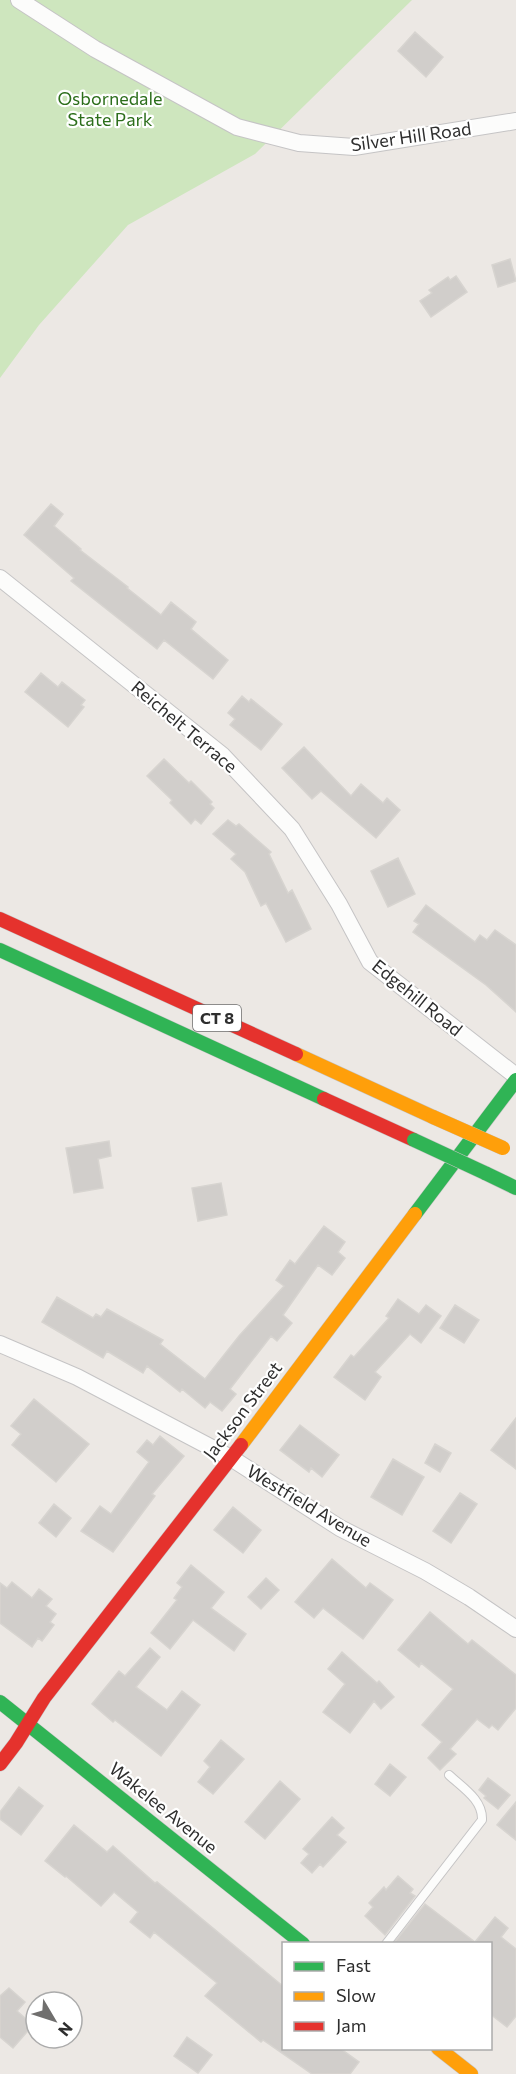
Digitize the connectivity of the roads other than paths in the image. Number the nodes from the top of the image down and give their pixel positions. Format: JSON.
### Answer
{"nodes":[{"id":1,"x":19,"y":0,"type":"edge"},
{"id":2,"x":516,"y":121,"type":"edge"},
{"id":3,"x":0,"y":578,"type":"edge"},
{"id":4,"x":339,"y":904,"type":"joint"},
{"id":5,"x":0,"y":919,"type":"edge"},
{"id":6,"x":0,"y":950,"type":"edge"},
{"id":7,"x":516,"y":1078,"type":"edge"},
{"id":8,"x":516,"y":1154,"type":"edge"},
{"id":9,"x":516,"y":1188,"type":"edge"},
{"id":10,"x":0,"y":1344,"type":"edge"},
{"id":11,"x":231,"y":1458,"type":"junction"},
{"id":12,"x":516,"y":1629,"type":"edge"},
{"id":13,"x":0,"y":1702,"type":"edge"},
{"id":14,"x":28,"y":1724,"type":"junction"},
{"id":15,"x":0,"y":1764,"type":"edge"},
{"id":16,"x":449,"y":1775,"type":"dead end"},
{"id":17,"x":300,"y":1942,"type":"edge"},
{"id":18,"x":388,"y":1942,"type":"edge"},
{"id":19,"x":439,"y":2050,"type":"edge"},
{"id":20,"x":463,"y":2072,"type":"edge"}],
"edges":[{"from":1,"to":2,"type":"street","name":"Silver Hill Road"},
{"from":3,"to":4,"type":"street","name":"Reichelt Terrace"},
{"from":4,"to":7,"type":"street","name":"Edgehill Road"},
{"from":5,"to":8,"type":"main road","number":"CT 8","bridge":true},
{"from":6,"to":9,"type":"main road","number":"CT 8","bridge":true},
{"from":7,"to":11,"type":"main road","name":"Jackson Street"},
{"from":10,"to":11,"type":"street","name":"Westfield Avenue"},
{"from":11,"to":12,"type":"street","name":"Westfield Avenue"},
{"from":11,"to":14,"type":"main road","name":"Jackson Street"},
{"from":13,"to":14,"type":"main road","name":"Wakelee Avenue"},
{"from":14,"to":15,"type":"main road","name":"Jackson Street"},
{"from":14,"to":17,"type":"main road","name":"Wakelee Avenue"},
{"from":16,"to":18,"type":"lane"},
{"from":19,"to":20,"type":"main road"}]}
